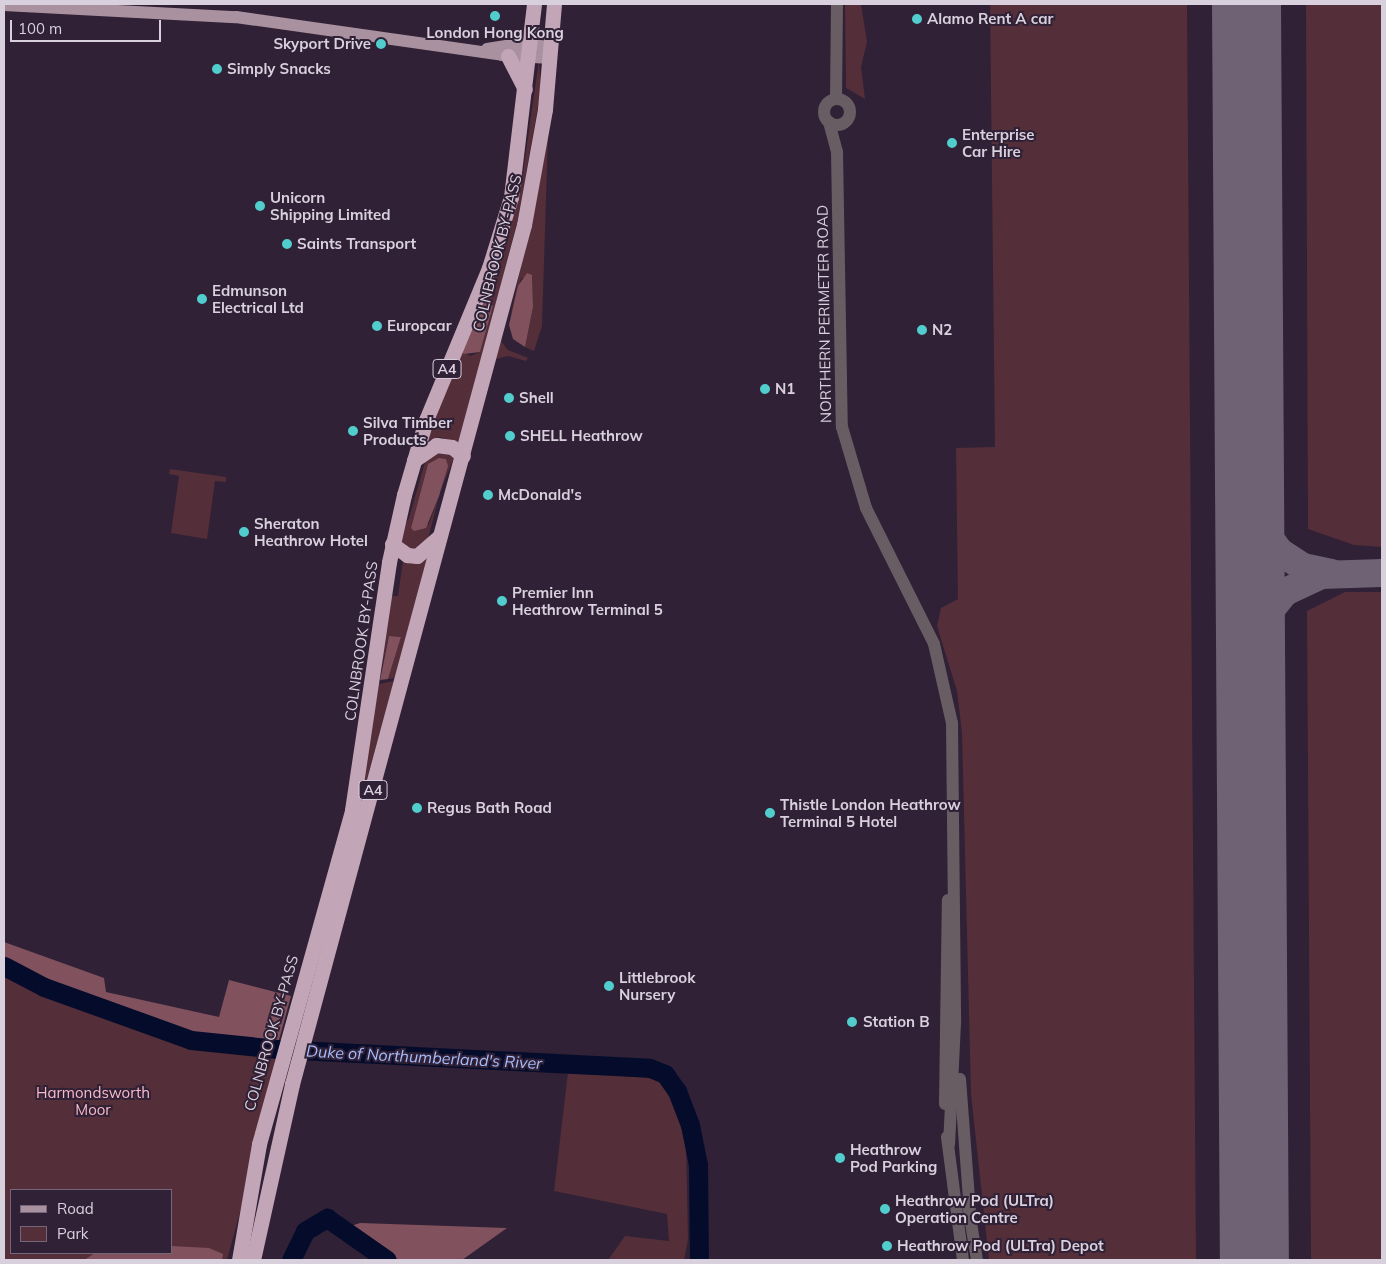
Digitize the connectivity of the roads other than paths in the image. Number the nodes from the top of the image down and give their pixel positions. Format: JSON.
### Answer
{"nodes":[{"id":1,"x":534,"y":4,"type":"edge"},
{"id":2,"x":554,"y":4,"type":"edge"},
{"id":3,"x":837,"y":4,"type":"edge"},
{"id":4,"x":4,"y":5,"type":"edge"},
{"id":5,"x":482,"y":50,"type":"junction"},
{"id":6,"x":531,"y":51,"type":"junction"},
{"id":7,"x":550,"y":52,"type":"junction"},
{"id":8,"x":508,"y":56,"type":"junction"},
{"id":9,"x":526,"y":95,"type":"junction"},
{"id":10,"x":836,"y":99,"type":"junction"},
{"id":11,"x":829,"y":122,"type":"junction"},
{"id":12,"x":844,"y":124,"type":"junction"},
{"id":13,"x":837,"y":152,"type":"junction"},
{"id":14,"x":463,"y":456,"type":"junction"},
{"id":15,"x":413,"y":462,"type":"junction"},
{"id":16,"x":442,"y":534,"type":"junction"},
{"id":17,"x":392,"y":544,"type":"junction"},
{"id":18,"x":952,"y":872,"type":"junction"},
{"id":19,"x":955,"y":1023,"type":"junction"},
{"id":20,"x":944,"y":1094,"type":"junction"},
{"id":21,"x":951,"y":1119,"type":"junction"},
{"id":22,"x":949,"y":1144,"type":"junction"},
{"id":23,"x":970,"y":1211,"type":"junction"},
{"id":24,"x":239,"y":1260,"type":"edge"},
{"id":25,"x":253,"y":1260,"type":"edge"},
{"id":26,"x":963,"y":1260,"type":"edge"},
{"id":27,"x":977,"y":1260,"type":"edge"}],
"edges":[{"from":1,"to":6,"type":"highway","name":"COLNBROOK BY-PASS","number":"A4"},
{"from":2,"to":7,"type":"highway","name":"COLNBROOK BY-PASS","number":"A4"},
{"from":3,"to":10,"type":"street"},
{"from":4,"to":5,"type":"main road"},
{"from":5,"to":6,"type":"main road"},
{"from":5,"to":8,"type":"main road"},
{"from":6,"to":7,"type":"main road"},
{"from":6,"to":8,"type":"main road"},
{"from":6,"to":9,"type":"highway","name":"COLNBROOK BY-PASS","number":"A4"},
{"from":7,"to":14,"type":"highway","name":"COLNBROOK BY-PASS","number":"A4"},
{"from":8,"to":9,"type":"highway"},
{"from":9,"to":15,"type":"highway","name":"COLNBROOK BY-PASS","number":"A4"},
{"from":10,"to":11,"type":"street"},
{"from":10,"to":12,"type":"street"},
{"from":11,"to":12,"type":"street"},
{"from":11,"to":13,"type":"street","name":"NORTHERN PERIMETER ROAD"},
{"from":12,"to":13,"type":"street","name":"NORTHERN PERIMETER ROAD"},
{"from":13,"to":18,"type":"street","name":"NORTHERN PERIMETER ROAD"},
{"from":14,"to":15,"type":"highway"},
{"from":14,"to":16,"type":"highway","name":"COLNBROOK BY-PASS","number":"A4"},
{"from":15,"to":17,"type":"highway","name":"COLNBROOK BY-PASS","number":"A4"},
{"from":16,"to":17,"type":"highway"},
{"from":16,"to":25,"type":"highway","name":"COLNBROOK BY-PASS","number":"A4"},
{"from":17,"to":24,"type":"highway","name":"COLNBROOK BY-PASS","number":"A4"},
{"from":18,"to":19,"type":"street"},
{"from":18,"to":20,"type":"street"},
{"from":19,"to":21,"type":"street"},
{"from":19,"to":23,"type":"street"},
{"from":20,"to":21,"type":"street"},
{"from":20,"to":22,"type":"street"},
{"from":21,"to":22,"type":"street"},
{"from":21,"to":23,"type":"street"},
{"from":22,"to":26,"type":"street"},
{"from":23,"to":27,"type":"street"}]}
